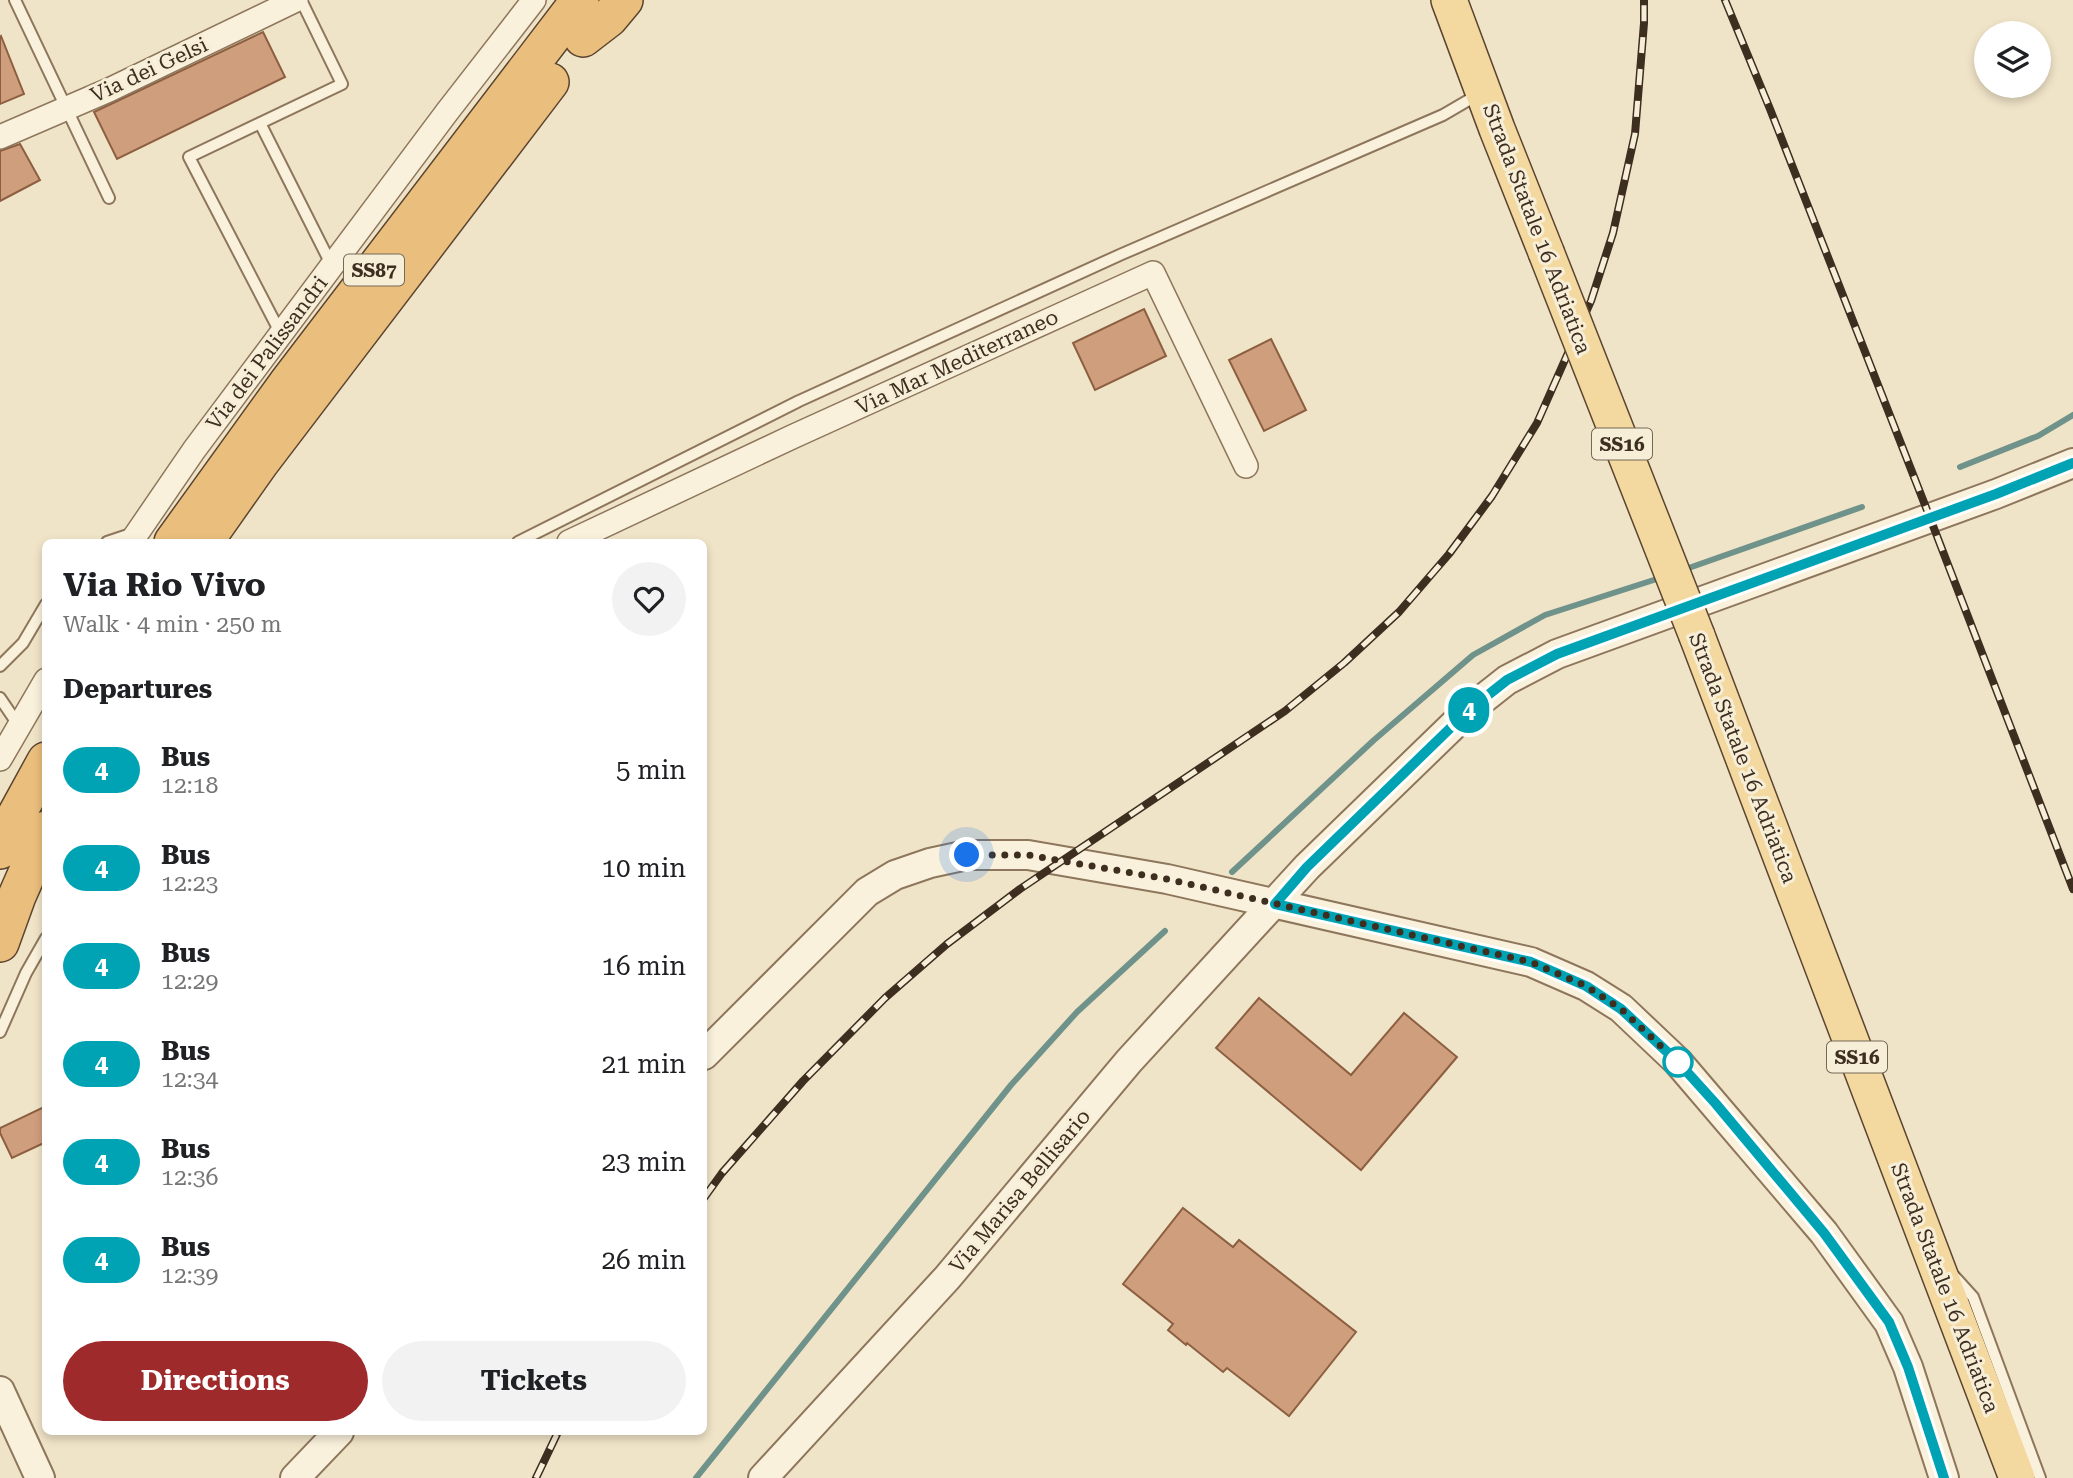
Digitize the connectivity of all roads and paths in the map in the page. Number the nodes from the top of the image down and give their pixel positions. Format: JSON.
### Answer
{"nodes":[{"id":1,"x":15,"y":0,"type":"edge"},
{"id":2,"x":298,"y":0,"type":"edge"},
{"id":3,"x":534,"y":0,"type":"edge"},
{"id":4,"x":580,"y":0,"type":"edge"},
{"id":5,"x":606,"y":0,"type":"edge"},
{"id":6,"x":624,"y":0,"type":"edge"},
{"id":7,"x":1449,"y":0,"type":"edge"},
{"id":8,"x":583,"y":38,"type":"junction"},
{"id":9,"x":1483,"y":91,"type":"junction"},
{"id":10,"x":67,"y":108,"type":"junction"},
{"id":11,"x":260,"y":123,"type":"junction"},
{"id":12,"x":0,"y":137,"type":"edge"},
{"id":13,"x":110,"y":198,"type":"dead end"},
{"id":14,"x":332,"y":266,"type":"junction"},
{"id":15,"x":281,"y":334,"type":"junction"},
{"id":16,"x":2073,"y":463,"type":"edge"},
{"id":17,"x":1245,"y":466,"type":"dead end"},
{"id":18,"x":135,"y":537,"type":"edge"},
{"id":19,"x":175,"y":539,"type":"edge"},
{"id":20,"x":206,"y":539,"type":"edge"},
{"id":21,"x":524,"y":539,"type":"edge"},
{"id":22,"x":575,"y":539,"type":"edge"},
{"id":23,"x":42,"y":611,"type":"edge"},
{"id":24,"x":0,"y":666,"type":"edge"},
{"id":25,"x":42,"y":687,"type":"edge"},
{"id":26,"x":0,"y":698,"type":"edge"},
{"id":27,"x":19,"y":726,"type":"junction"},
{"id":28,"x":0,"y":759,"type":"edge"},
{"id":29,"x":42,"y":768,"type":"edge"},
{"id":30,"x":42,"y":840,"type":"edge"},
{"id":31,"x":0,"y":850,"type":"edge"},
{"id":32,"x":1275,"y":904,"type":"junction"},
{"id":33,"x":0,"y":943,"type":"edge"},
{"id":34,"x":42,"y":945,"type":"edge"},
{"id":35,"x":0,"y":1032,"type":"edge"},
{"id":36,"x":707,"y":1052,"type":"edge"},
{"id":37,"x":1931,"y":1251,"type":"junction"},
{"id":38,"x":0,"y":1391,"type":"edge"},
{"id":39,"x":336,"y":1435,"type":"edge"},
{"id":40,"x":40,"y":1478,"type":"edge"},
{"id":41,"x":295,"y":1478,"type":"edge"},
{"id":42,"x":763,"y":1478,"type":"edge"},
{"id":43,"x":1944,"y":1478,"type":"edge"},
{"id":44,"x":2017,"y":1478,"type":"edge"},
{"id":45,"x":2040,"y":1478,"type":"edge"}],
"edges":[{"from":1,"to":10,"type":"lane"},
{"from":2,"to":10,"type":"street","name":"Via dei Gelsi"},
{"from":2,"to":11,"type":"lane"},
{"from":3,"to":14,"type":"street","name":"Via dei Palissandri"},
{"from":4,"to":19,"type":"highway","number":"SS87"},
{"from":5,"to":8,"type":"highway","number":"SS87"},
{"from":6,"to":8,"type":"highway"},
{"from":7,"to":9,"type":"main road","name":"Strada Statale 16 Adriatica","number":"SS16"},
{"from":8,"to":20,"type":"highway","number":"SS87"},
{"from":9,"to":21,"type":"lane"},
{"from":9,"to":37,"type":"main road","name":"Strada Statale 16 Adriatica","number":"SS16","bridge":true},
{"from":10,"to":12,"type":"street","name":"Via dei Gelsi"},
{"from":10,"to":13,"type":"lane"},
{"from":11,"to":14,"type":"lane"},
{"from":11,"to":15,"type":"lane"},
{"from":14,"to":15,"type":"street","name":"Via dei Palissandri"},
{"from":15,"to":18,"type":"street","name":"Via dei Palissandri"},
{"from":16,"to":32,"type":"street","name":"Via Marisa Bellisario"},
{"from":17,"to":22,"type":"street","name":"Via Mar Mediterraneo"},
{"from":23,"to":24,"type":"lane"},
{"from":25,"to":27,"type":"street"},
{"from":26,"to":27,"type":"lane"},
{"from":27,"to":28,"type":"street"},
{"from":29,"to":31,"type":"highway"},
{"from":30,"to":33,"type":"highway"},
{"from":32,"to":36,"type":"street"},
{"from":32,"to":42,"type":"street","name":"Via Marisa Bellisario"},
{"from":32,"to":43,"type":"street"},
{"from":34,"to":35,"type":"lane"},
{"from":37,"to":44,"type":"main road","name":"Strada Statale 16 Adriatica","number":"SS16"},
{"from":37,"to":45,"type":"lane"},
{"from":38,"to":40,"type":"street"},
{"from":39,"to":41,"type":"street"}]}
